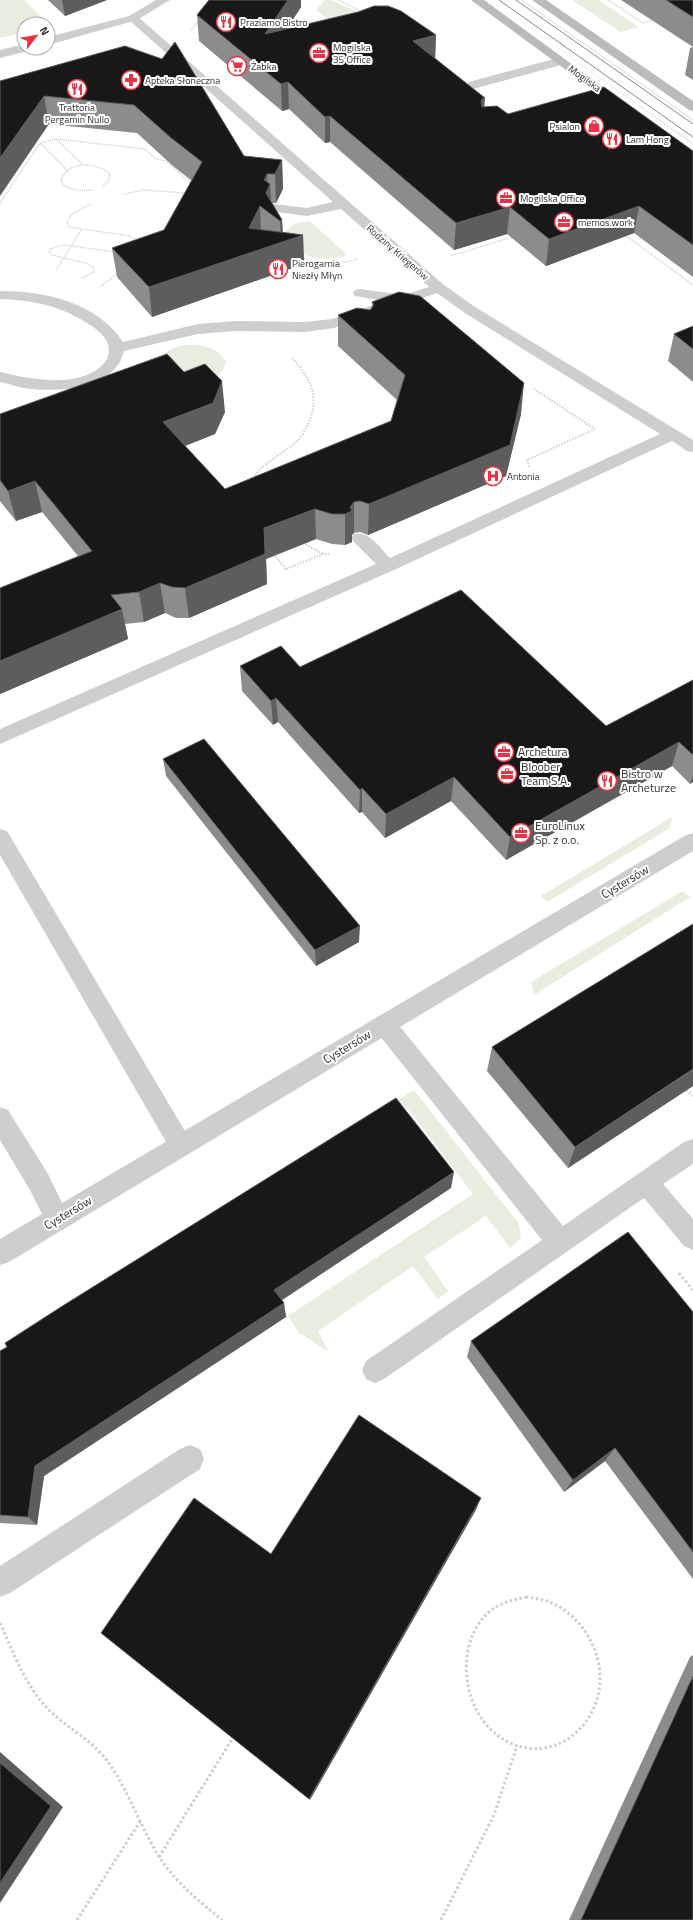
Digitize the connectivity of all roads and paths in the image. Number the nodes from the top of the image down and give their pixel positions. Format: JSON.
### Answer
{"nodes":[{"id":1,"x":164,"y":0,"type":"edge"},
{"id":2,"x":338,"y":0,"type":"edge"},
{"id":3,"x":476,"y":0,"type":"edge"},
{"id":4,"x":538,"y":0,"type":"edge"},
{"id":5,"x":608,"y":0,"type":"edge"},
{"id":6,"x":367,"y":14,"type":"edge"},
{"id":7,"x":133,"y":18,"type":"junction"},
{"id":8,"x":657,"y":19,"type":"dead end"},
{"id":9,"x":56,"y":39,"type":"edge"},
{"id":10,"x":16,"y":50,"type":"edge"},
{"id":11,"x":0,"y":54,"type":"edge"},
{"id":12,"x":561,"y":61,"type":"junction"},
{"id":13,"x":473,"y":85,"type":"dead end"},
{"id":14,"x":606,"y":93,"type":"junction"},
{"id":15,"x":590,"y":98,"type":"edge"},
{"id":16,"x":693,"y":107,"type":"edge"},
{"id":17,"x":631,"y":111,"type":"edge"},
{"id":18,"x":56,"y":139,"type":"junction"},
{"id":19,"x":40,"y":144,"type":"junction"},
{"id":20,"x":84,"y":166,"type":"junction"},
{"id":21,"x":68,"y":171,"type":"junction"},
{"id":22,"x":101,"y":187,"type":"dead end"},
{"id":23,"x":198,"y":189,"type":"edge"},
{"id":24,"x":93,"y":190,"type":"dead end"},
{"id":25,"x":191,"y":192,"type":"edge"},
{"id":26,"x":124,"y":194,"type":"dead end"},
{"id":27,"x":0,"y":203,"type":"edge"},
{"id":28,"x":92,"y":204,"type":"dead end"},
{"id":29,"x":343,"y":204,"type":"junction"},
{"id":30,"x":274,"y":208,"type":"edge"},
{"id":31,"x":81,"y":230,"type":"junction"},
{"id":32,"x":518,"y":235,"type":"edge"},
{"id":33,"x":625,"y":235,"type":"edge"},
{"id":34,"x":139,"y":244,"type":"edge"},
{"id":35,"x":71,"y":246,"type":"junction"},
{"id":36,"x":116,"y":252,"type":"edge"},
{"id":37,"x":296,"y":255,"type":"edge"},
{"id":38,"x":451,"y":256,"type":"dead end"},
{"id":39,"x":63,"y":258,"type":"junction"},
{"id":40,"x":359,"y":259,"type":"dead end"},
{"id":41,"x":60,"y":273,"type":"dead end"},
{"id":42,"x":75,"y":278,"type":"dead end"},
{"id":43,"x":693,"y":285,"type":"edge"},
{"id":44,"x":439,"y":288,"type":"junction"},
{"id":45,"x":360,"y":293,"type":"dead end"},
{"id":46,"x":0,"y":295,"type":"edge"},
{"id":47,"x":404,"y":300,"type":"junction"},
{"id":48,"x":346,"y":319,"type":"junction"},
{"id":49,"x":359,"y":332,"type":"edge"},
{"id":50,"x":117,"y":348,"type":"junction"},
{"id":51,"x":292,"y":358,"type":"dead end"},
{"id":52,"x":0,"y":377,"type":"edge"},
{"id":53,"x":673,"y":434,"type":"junction"},
{"id":54,"x":693,"y":447,"type":"edge"},
{"id":55,"x":252,"y":480,"type":"edge"},
{"id":56,"x":360,"y":538,"type":"dead end"},
{"id":57,"x":299,"y":540,"type":"edge"},
{"id":58,"x":323,"y":554,"type":"dead end"},
{"id":59,"x":388,"y":566,"type":"junction"},
{"id":60,"x":0,"y":737,"type":"edge"},
{"id":61,"x":0,"y":837,"type":"edge"},
{"id":62,"x":693,"y":841,"type":"edge"},
{"id":63,"x":384,"y":1024,"type":"junction"},
{"id":64,"x":686,"y":1090,"type":"edge"},
{"id":65,"x":693,"y":1096,"type":"edge"},
{"id":66,"x":0,"y":1118,"type":"edge"},
{"id":67,"x":181,"y":1146,"type":"junction"},
{"id":68,"x":693,"y":1150,"type":"edge"},
{"id":69,"x":646,"y":1182,"type":"junction"},
{"id":70,"x":57,"y":1218,"type":"junction"},
{"id":71,"x":693,"y":1238,"type":"edge"},
{"id":72,"x":560,"y":1242,"type":"junction"},
{"id":73,"x":0,"y":1253,"type":"edge"},
{"id":74,"x":374,"y":1370,"type":"dead end"},
{"id":75,"x":190,"y":1459,"type":"dead end"},
{"id":76,"x":0,"y":1583,"type":"edge"},
{"id":77,"x":0,"y":1623,"type":"edge"},
{"id":78,"x":239,"y":1729,"type":"edge"},
{"id":79,"x":517,"y":1746,"type":"junction"},
{"id":80,"x":141,"y":1820,"type":"junction"},
{"id":81,"x":159,"y":1857,"type":"junction"},
{"id":82,"x":77,"y":1920,"type":"edge"},
{"id":83,"x":222,"y":1920,"type":"edge"},
{"id":84,"x":441,"y":1920,"type":"edge"}],
"edges":[{"from":1,"to":7,"type":"street"},
{"from":2,"to":6,"type":"path"},
{"from":3,"to":12,"type":"main road","name":"Mogilska"},
{"from":4,"to":16,"type":"main road"},
{"from":5,"to":8,"type":"path"},
{"from":7,"to":9,"type":"street"},
{"from":7,"to":29,"type":"street","name":"Rodziny Kriegerów"},
{"from":10,"to":11,"type":"street"},
{"from":12,"to":13,"type":"street"},
{"from":12,"to":14,"type":"main road","name":"Mogilska"},
{"from":14,"to":15,"type":"street"},
{"from":14,"to":17,"type":"main road","name":"Mogilska"},
{"from":18,"to":19,"type":"path"},
{"from":18,"to":20,"type":"path"},
{"from":18,"to":23,"type":"path"},
{"from":19,"to":21,"type":"path"},
{"from":19,"to":27,"type":"path"},
{"from":20,"to":21,"type":"path"},
{"from":20,"to":22,"type":"path"},
{"from":21,"to":24,"type":"path"},
{"from":25,"to":26,"type":"path"},
{"from":28,"to":31,"type":"path"},
{"from":29,"to":30,"type":"street"},
{"from":29,"to":44,"type":"street","name":"Rodziny Kriegerów"},
{"from":31,"to":34,"type":"path"},
{"from":31,"to":35,"type":"path"},
{"from":32,"to":38,"type":"path"},
{"from":33,"to":43,"type":"path"},
{"from":35,"to":36,"type":"path"},
{"from":35,"to":39,"type":"path"},
{"from":35,"to":39,"type":"path"},
{"from":37,"to":40,"type":"path"},
{"from":39,"to":41,"type":"path"},
{"from":39,"to":42,"type":"path"},
{"from":44,"to":47,"type":"street"},
{"from":44,"to":53,"type":"street","name":"Rodziny Kriegerów"},
{"from":45,"to":47,"type":"street"},
{"from":46,"to":50,"type":"street"},
{"from":47,"to":48,"type":"street"},
{"from":48,"to":49,"type":"street"},
{"from":48,"to":50,"type":"street"},
{"from":50,"to":52,"type":"street"},
{"from":51,"to":55,"type":"path"},
{"from":53,"to":54,"type":"street","name":"Rodziny Kriegerów"},
{"from":53,"to":59,"type":"street"},
{"from":56,"to":59,"type":"street"},
{"from":57,"to":58,"type":"path"},
{"from":59,"to":60,"type":"street"},
{"from":61,"to":67,"type":"street"},
{"from":62,"to":63,"type":"street","name":"Cystersów"},
{"from":63,"to":67,"type":"street","name":"Cystersów"},
{"from":63,"to":72,"type":"street"},
{"from":64,"to":65,"type":"path"},
{"from":66,"to":70,"type":"street"},
{"from":67,"to":70,"type":"street","name":"Cystersów"},
{"from":68,"to":69,"type":"street"},
{"from":69,"to":71,"type":"street"},
{"from":69,"to":72,"type":"street"},
{"from":70,"to":73,"type":"street","name":"Cystersów"},
{"from":72,"to":74,"type":"street"},
{"from":75,"to":76,"type":"street"},
{"from":77,"to":80,"type":"path"},
{"from":78,"to":81,"type":"path"},
{"from":79,"to":79,"type":"path"},
{"from":79,"to":84,"type":"path"},
{"from":80,"to":81,"type":"path"},
{"from":80,"to":82,"type":"path"},
{"from":81,"to":83,"type":"path"}]}
